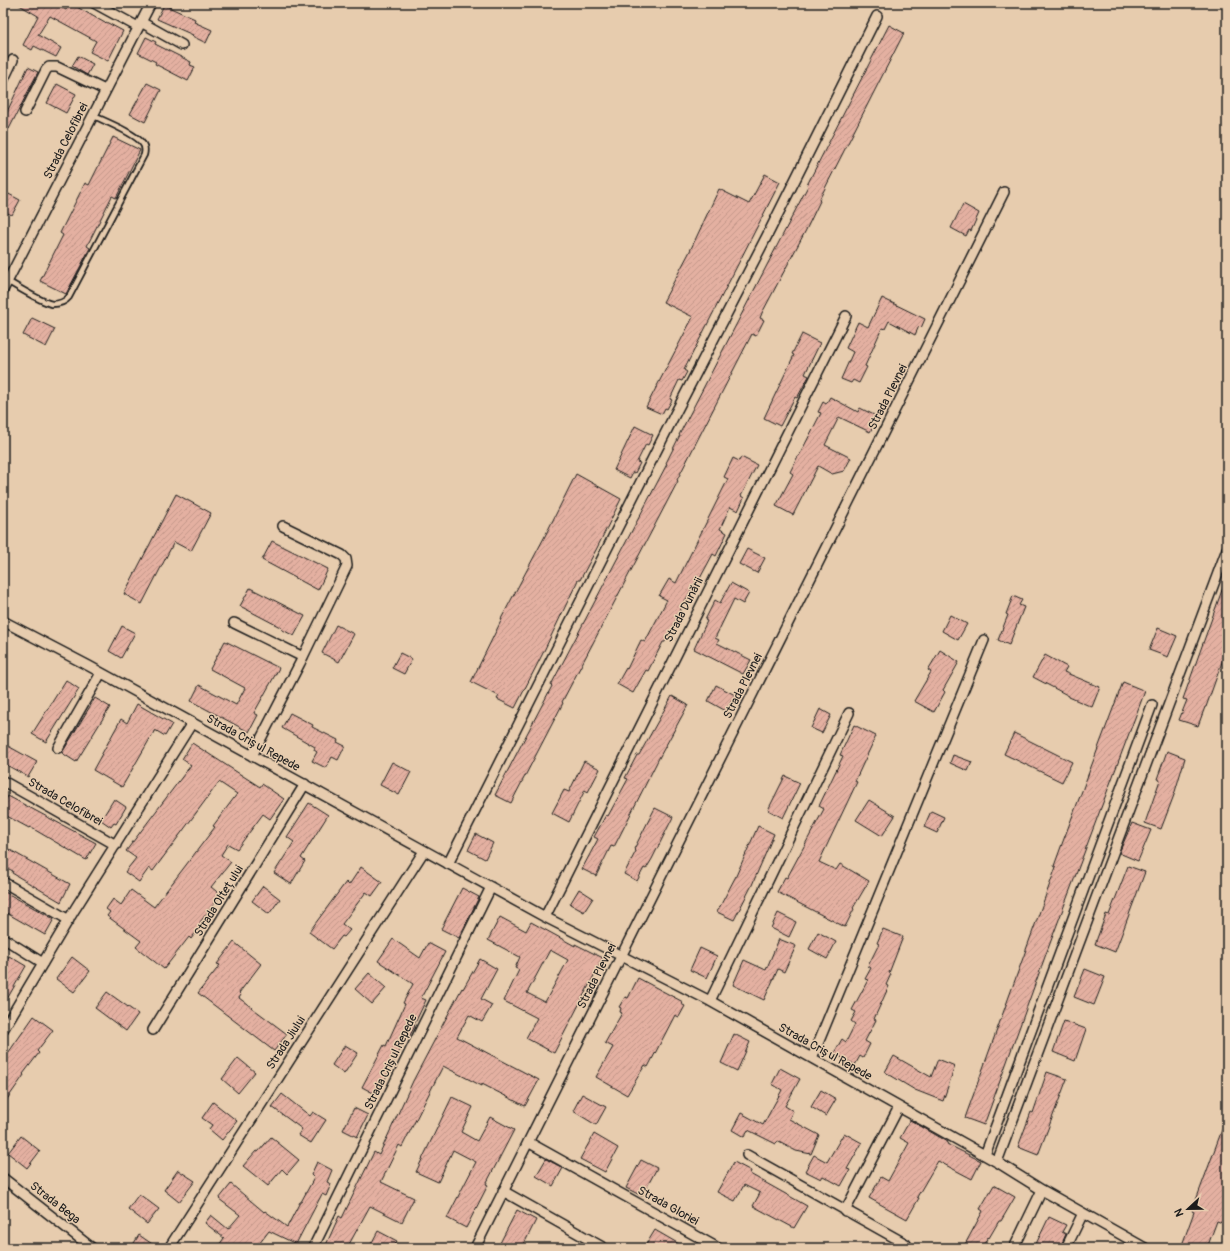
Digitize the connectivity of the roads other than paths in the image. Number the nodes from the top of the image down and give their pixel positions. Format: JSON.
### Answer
{"nodes":[{"id":1,"x":94,"y":3,"type":"edge"},
{"id":2,"x":151,"y":3,"type":"edge"},
{"id":3,"x":877,"y":16,"type":"dead end"},
{"id":4,"x":139,"y":24,"type":"junction"},
{"id":5,"x":182,"y":45,"type":"dead end"},
{"id":6,"x":13,"y":60,"type":"dead end"},
{"id":7,"x":3,"y":81,"type":"edge"},
{"id":8,"x":105,"y":90,"type":"junction"},
{"id":9,"x":25,"y":112,"type":"dead end"},
{"id":10,"x":92,"y":115,"type":"junction"},
{"id":11,"x":1004,"y":192,"type":"dead end"},
{"id":12,"x":7,"y":281,"type":"junction"},
{"id":13,"x":3,"y":290,"type":"edge"},
{"id":14,"x":846,"y":316,"type":"dead end"},
{"id":15,"x":283,"y":526,"type":"dead end"},
{"id":16,"x":1227,"y":549,"type":"edge"},
{"id":17,"x":3,"y":621,"type":"edge"},
{"id":18,"x":234,"y":623,"type":"dead end"},
{"id":19,"x":984,"y":640,"type":"dead end"},
{"id":20,"x":303,"y":657,"type":"junction"},
{"id":21,"x":101,"y":673,"type":"junction"},
{"id":22,"x":1152,"y":705,"type":"dead end"},
{"id":23,"x":849,"y":713,"type":"dead end"},
{"id":24,"x":192,"y":723,"type":"junction"},
{"id":25,"x":58,"y":748,"type":"dead end"},
{"id":26,"x":252,"y":756,"type":"junction"},
{"id":27,"x":3,"y":781,"type":"edge"},
{"id":28,"x":305,"y":784,"type":"junction"},
{"id":29,"x":116,"y":845,"type":"junction"},
{"id":30,"x":424,"y":851,"type":"junction"},
{"id":31,"x":448,"y":864,"type":"junction"},
{"id":32,"x":3,"y":882,"type":"edge"},
{"id":33,"x":491,"y":887,"type":"junction"},
{"id":34,"x":546,"y":916,"type":"junction"},
{"id":35,"x":69,"y":920,"type":"junction"},
{"id":36,"x":3,"y":938,"type":"edge"},
{"id":37,"x":621,"y":956,"type":"junction"},
{"id":38,"x":43,"y":963,"type":"junction"},
{"id":39,"x":710,"y":1001,"type":"junction"},
{"id":40,"x":3,"y":1030,"type":"edge"},
{"id":41,"x":154,"y":1030,"type":"dead end"},
{"id":42,"x":812,"y":1058,"type":"junction"},
{"id":43,"x":899,"y":1107,"type":"junction"},
{"id":44,"x":528,"y":1142,"type":"junction"},
{"id":45,"x":747,"y":1155,"type":"dead end"},
{"id":46,"x":984,"y":1155,"type":"junction"},
{"id":47,"x":997,"y":1162,"type":"junction"},
{"id":48,"x":3,"y":1178,"type":"edge"},
{"id":49,"x":1042,"y":1190,"type":"junction"},
{"id":50,"x":503,"y":1191,"type":"junction"},
{"id":51,"x":845,"y":1210,"type":"junction"},
{"id":52,"x":1082,"y":1213,"type":"junction"},
{"id":53,"x":906,"y":1244,"type":"dead end"},
{"id":54,"x":1143,"y":1247,"type":"edge"},
{"id":55,"x":92,"y":1248,"type":"edge"},
{"id":56,"x":169,"y":1248,"type":"edge"},
{"id":57,"x":313,"y":1248,"type":"edge"},
{"id":58,"x":475,"y":1248,"type":"edge"},
{"id":59,"x":604,"y":1248,"type":"edge"},
{"id":60,"x":718,"y":1248,"type":"edge"},
{"id":61,"x":1014,"y":1248,"type":"edge"},
{"id":62,"x":1066,"y":1248,"type":"edge"}],
"edges":[{"from":1,"to":4,"type":"street"},
{"from":2,"to":4,"type":"street","name":"Strada Celofibrei"},
{"from":3,"to":31,"type":"street"},
{"from":4,"to":5,"type":"street"},
{"from":4,"to":8,"type":"street","name":"Strada Celofibrei"},
{"from":6,"to":7,"type":"street"},
{"from":8,"to":9,"type":"street"},
{"from":8,"to":10,"type":"street","name":"Strada Celofibrei"},
{"from":10,"to":12,"type":"street","name":"Strada Celofibrei"},
{"from":10,"to":12,"type":"lane"},
{"from":11,"to":37,"type":"street","name":"Strada Plevnei"},
{"from":12,"to":13,"type":"street","name":"Strada Celofibrei"},
{"from":14,"to":34,"type":"street","name":"Strada Dunării"},
{"from":15,"to":20,"type":"street"},
{"from":16,"to":47,"type":"street"},
{"from":17,"to":21,"type":"street","name":"Strada Crișul Repede"},
{"from":18,"to":20,"type":"street"},
{"from":19,"to":42,"type":"street"},
{"from":20,"to":26,"type":"street"},
{"from":21,"to":24,"type":"street","name":"Strada Crișul Repede"},
{"from":21,"to":25,"type":"street"},
{"from":22,"to":46,"type":"street"},
{"from":23,"to":39,"type":"street"},
{"from":24,"to":26,"type":"street","name":"Strada Crișul Repede"},
{"from":24,"to":29,"type":"street"},
{"from":26,"to":28,"type":"street","name":"Strada Crișul Repede"},
{"from":27,"to":29,"type":"street","name":"Strada Celofibrei"},
{"from":28,"to":30,"type":"street","name":"Strada Crișul Repede"},
{"from":28,"to":41,"type":"street","name":"Strada Oltețului"},
{"from":29,"to":35,"type":"street"},
{"from":30,"to":31,"type":"street","name":"Strada Crișul Repede"},
{"from":30,"to":56,"type":"street","name":"Strada Jiului"},
{"from":31,"to":33,"type":"street","name":"Strada Crișul Repede"},
{"from":32,"to":35,"type":"street"},
{"from":33,"to":34,"type":"street","name":"Strada Crișul Repede"},
{"from":33,"to":57,"type":"street","name":"Strada Crișul Repede"},
{"from":34,"to":37,"type":"street","name":"Strada Crișul Repede"},
{"from":35,"to":38,"type":"street"},
{"from":36,"to":38,"type":"street"},
{"from":37,"to":39,"type":"street","name":"Strada Crișul Repede"},
{"from":37,"to":44,"type":"street","name":"Strada Plevnei"},
{"from":38,"to":40,"type":"street"},
{"from":39,"to":42,"type":"street","name":"Strada Crișul Repede"},
{"from":42,"to":43,"type":"street","name":"Strada Crișul Repede"},
{"from":43,"to":46,"type":"street","name":"Strada Crișul Repede"},
{"from":43,"to":51,"type":"street"},
{"from":44,"to":50,"type":"street","name":"Strada Plevnei"},
{"from":44,"to":60,"type":"street","name":"Strada Gloriei"},
{"from":45,"to":51,"type":"street"},
{"from":46,"to":47,"type":"street","name":"Strada Crișul Repede"},
{"from":47,"to":49,"type":"street","name":"Strada Crișul Repede"},
{"from":48,"to":55,"type":"street","name":"Strada Bega"},
{"from":49,"to":52,"type":"street","name":"Strada Crișul Repede"},
{"from":49,"to":61,"type":"street"},
{"from":50,"to":58,"type":"street","name":"Strada Plevnei"},
{"from":50,"to":59,"type":"street"},
{"from":51,"to":53,"type":"street"},
{"from":52,"to":54,"type":"street","name":"Strada Crișul Repede"},
{"from":52,"to":62,"type":"street"}]}
